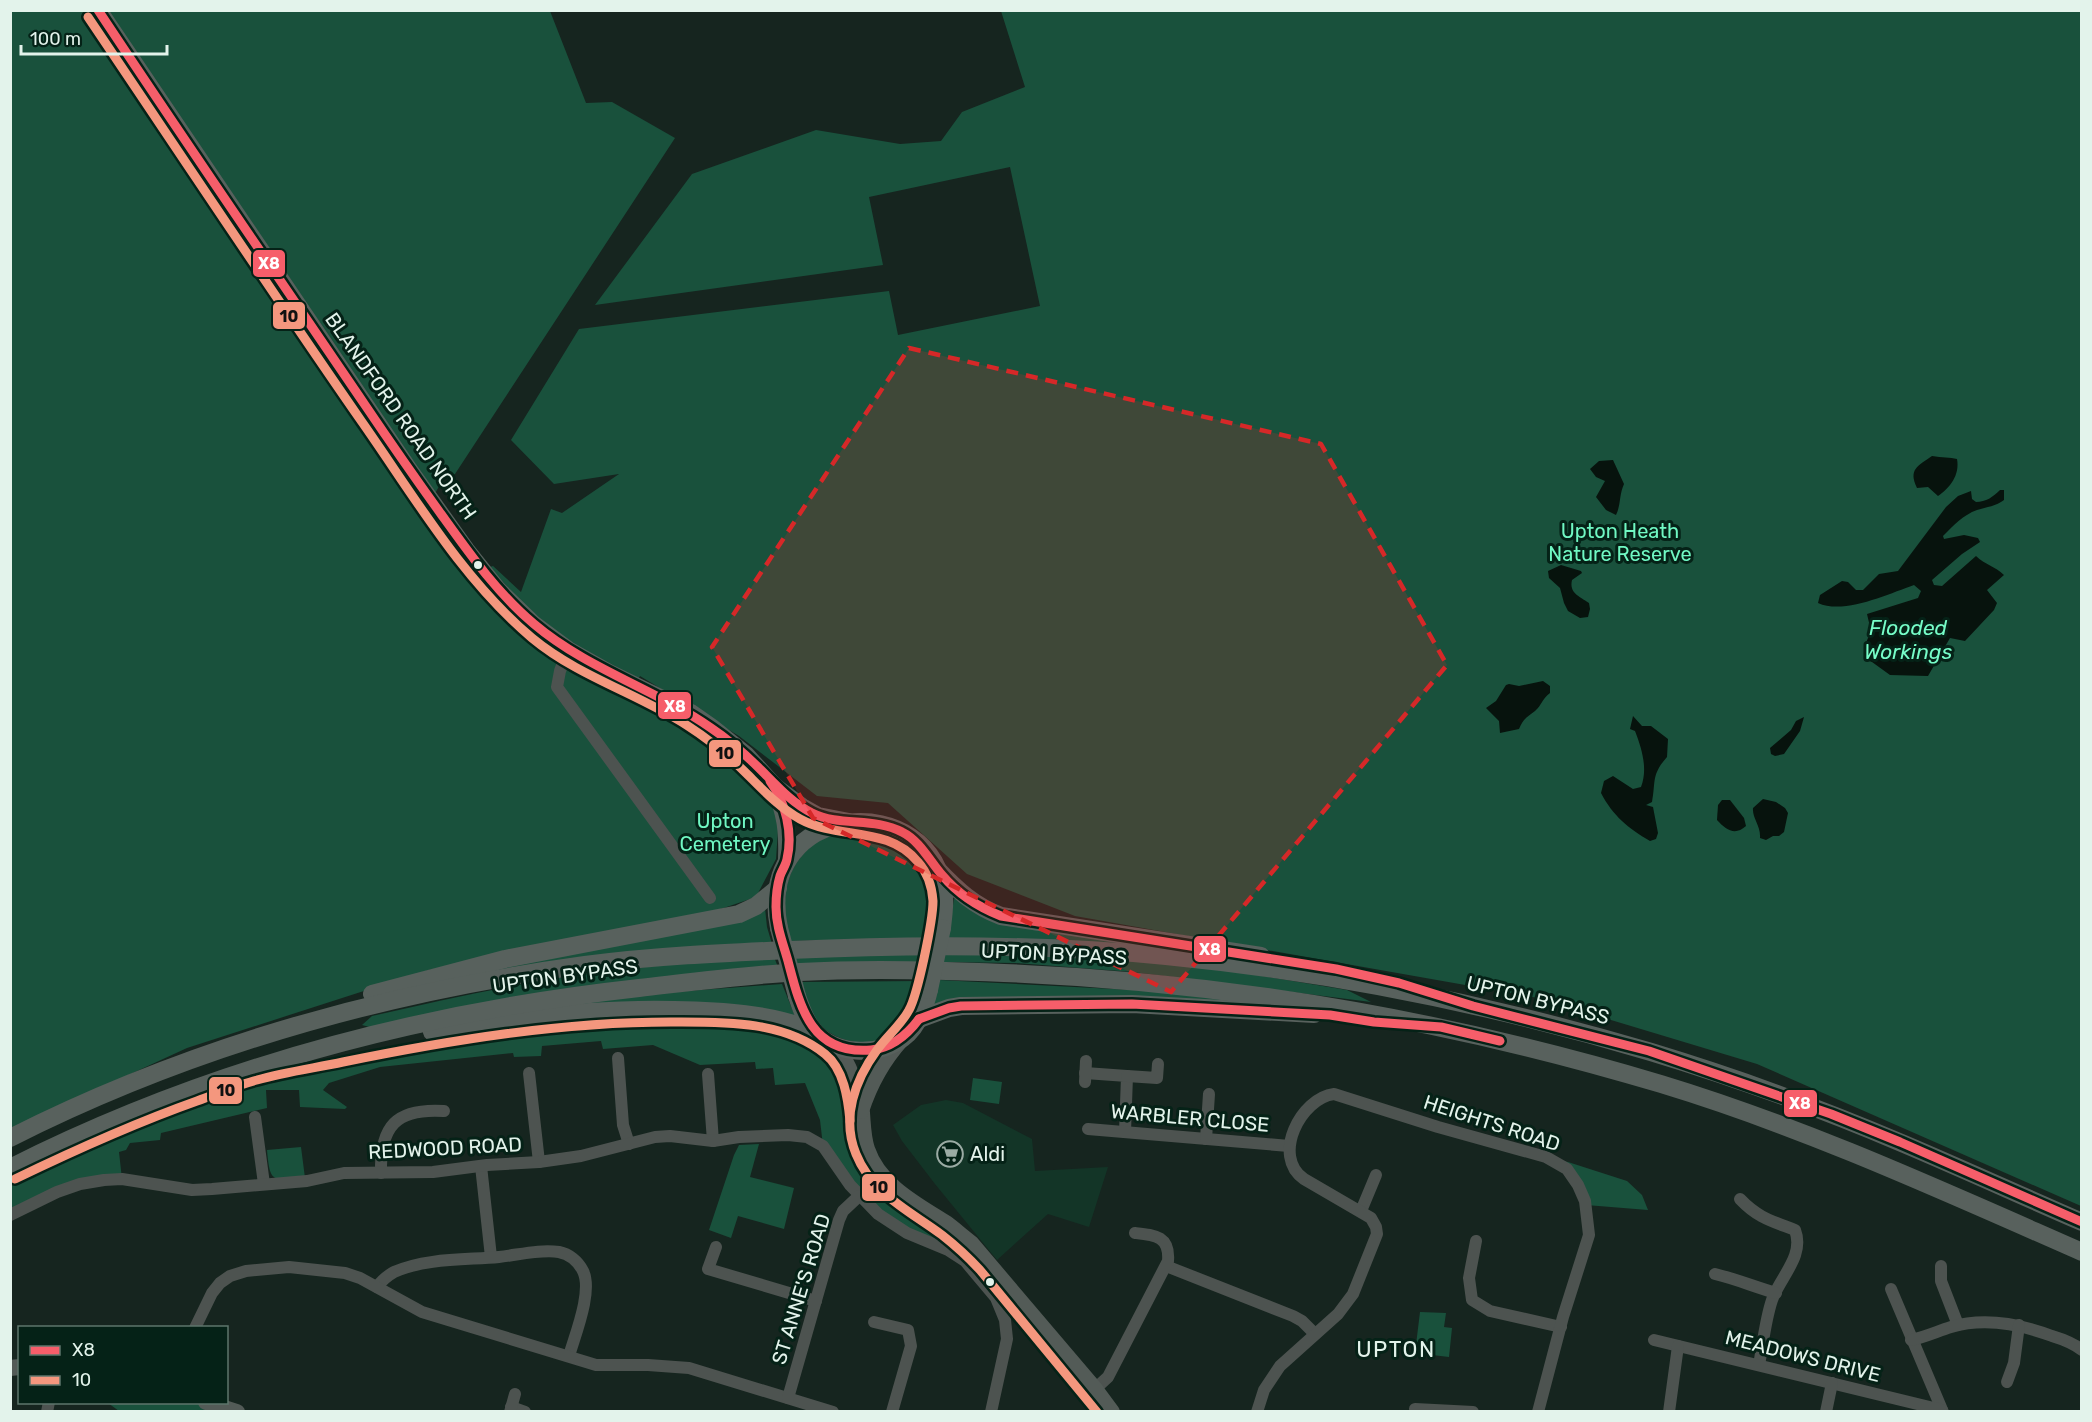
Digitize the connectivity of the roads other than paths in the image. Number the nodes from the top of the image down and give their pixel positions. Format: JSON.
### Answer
{"nodes":[{"id":1,"x":98,"y":10,"type":"edge"},
{"id":2,"x":568,"y":650,"type":"junction"},
{"id":3,"x":775,"y":787,"type":"junction"},
{"id":4,"x":849,"y":822,"type":"junction"},
{"id":5,"x":787,"y":859,"type":"junction"},
{"id":6,"x":937,"y":869,"type":"junction"},
{"id":7,"x":778,"y":888,"type":"junction"},
{"id":8,"x":710,"y":898,"type":"dead end"},
{"id":9,"x":1473,"y":1006,"type":"junction"},
{"id":10,"x":919,"y":1019,"type":"junction"},
{"id":11,"x":1441,"y":1027,"type":"junction"},
{"id":12,"x":273,"y":1032,"type":"junction"},
{"id":13,"x":814,"y":1032,"type":"junction"},
{"id":14,"x":903,"y":1038,"type":"junction"},
{"id":15,"x":835,"y":1045,"type":"junction"},
{"id":16,"x":618,"y":1058,"type":"dead end"},
{"id":17,"x":1158,"y":1064,"type":"dead end"},
{"id":18,"x":254,"y":1068,"type":"junction"},
{"id":19,"x":1085,"y":1072,"type":"dead end"},
{"id":20,"x":530,"y":1073,"type":"dead end"},
{"id":21,"x":708,"y":1074,"type":"dead end"},
{"id":22,"x":1127,"y":1076,"type":"junction"},
{"id":23,"x":1209,"y":1094,"type":"dead end"},
{"id":24,"x":444,"y":1111,"type":"dead end"},
{"id":25,"x":861,"y":1112,"type":"junction"},
{"id":26,"x":255,"y":1117,"type":"dead end"},
{"id":27,"x":1088,"y":1129,"type":"dead end"},
{"id":28,"x":1125,"y":1132,"type":"junction"},
{"id":29,"x":10,"y":1138,"type":"edge"},
{"id":30,"x":1206,"y":1139,"type":"junction"},
{"id":31,"x":713,"y":1141,"type":"junction"},
{"id":32,"x":628,"y":1144,"type":"junction"},
{"id":33,"x":1289,"y":1146,"type":"junction"},
{"id":34,"x":539,"y":1162,"type":"junction"},
{"id":35,"x":481,"y":1166,"type":"junction"},
{"id":36,"x":10,"y":1168,"type":"edge"},
{"id":37,"x":381,"y":1173,"type":"junction"},
{"id":38,"x":1376,"y":1176,"type":"dead end"},
{"id":39,"x":264,"y":1184,"type":"junction"},
{"id":40,"x":859,"y":1196,"type":"junction"},
{"id":41,"x":1740,"y":1199,"type":"dead end"},
{"id":42,"x":1361,"y":1211,"type":"junction"},
{"id":43,"x":10,"y":1215,"type":"edge"},
{"id":44,"x":2082,"y":1222,"type":"edge"},
{"id":45,"x":1135,"y":1233,"type":"dead end"},
{"id":46,"x":1476,"y":1241,"type":"dead end"},
{"id":47,"x":716,"y":1247,"type":"dead end"},
{"id":48,"x":2082,"y":1252,"type":"edge"},
{"id":49,"x":491,"y":1257,"type":"junction"},
{"id":50,"x":1166,"y":1266,"type":"junction"},
{"id":51,"x":1941,"y":1266,"type":"dead end"},
{"id":52,"x":1715,"y":1274,"type":"dead end"},
{"id":53,"x":377,"y":1287,"type":"junction"},
{"id":54,"x":1891,"y":1289,"type":"dead end"},
{"id":55,"x":1774,"y":1296,"type":"junction"},
{"id":56,"x":816,"y":1301,"type":"junction"},
{"id":57,"x":874,"y":1322,"type":"dead end"},
{"id":58,"x":1959,"y":1325,"type":"junction"},
{"id":59,"x":2019,"y":1325,"type":"junction"},
{"id":60,"x":196,"y":1326,"type":"edge"},
{"id":61,"x":1561,"y":1327,"type":"junction"},
{"id":62,"x":1315,"y":1334,"type":"junction"},
{"id":63,"x":1654,"y":1340,"type":"dead end"},
{"id":64,"x":1911,"y":1340,"type":"junction"},
{"id":65,"x":1678,"y":1346,"type":"junction"},
{"id":66,"x":2082,"y":1350,"type":"edge"},
{"id":67,"x":569,"y":1356,"type":"junction"},
{"id":68,"x":1759,"y":1365,"type":"junction"},
{"id":69,"x":2007,"y":1382,"type":"dead end"},
{"id":70,"x":1832,"y":1383,"type":"junction"},
{"id":71,"x":1095,"y":1389,"type":"junction"},
{"id":72,"x":515,"y":1394,"type":"dead end"},
{"id":73,"x":788,"y":1398,"type":"junction"},
{"id":74,"x":212,"y":1404,"type":"edge"},
{"id":75,"x":511,"y":1409,"type":"edge"},
{"id":76,"x":1415,"y":1409,"type":"dead end"},
{"id":77,"x":1942,"y":1411,"type":"edge"},
{"id":78,"x":237,"y":1412,"type":"edge"},
{"id":79,"x":525,"y":1412,"type":"edge"},
{"id":80,"x":833,"y":1412,"type":"edge"},
{"id":81,"x":892,"y":1412,"type":"edge"},
{"id":82,"x":990,"y":1412,"type":"edge"},
{"id":83,"x":1112,"y":1412,"type":"edge"},
{"id":84,"x":1257,"y":1412,"type":"edge"},
{"id":85,"x":1473,"y":1412,"type":"edge"},
{"id":86,"x":1538,"y":1412,"type":"edge"},
{"id":87,"x":1669,"y":1412,"type":"edge"},
{"id":88,"x":1826,"y":1412,"type":"edge"}],
"edges":[{"from":1,"to":2,"type":"highway","name":"BLANDFORD ROAD NORTH"},
{"from":2,"to":3,"type":"highway","name":"BLANDFORD ROAD NORTH"},
{"from":2,"to":8,"type":"street"},
{"from":3,"to":4,"type":"highway","name":"BLANDFORD ROAD NORTH"},
{"from":3,"to":5,"type":"highway","name":"BLANDFORD ROAD NORTH"},
{"from":4,"to":5,"type":"highway"},
{"from":4,"to":6,"type":"highway"},
{"from":5,"to":7,"type":"highway"},
{"from":6,"to":9,"type":"highway"},
{"from":6,"to":10,"type":"highway","bridge":true},
{"from":7,"to":12,"type":"highway"},
{"from":7,"to":13,"type":"highway","bridge":true},
{"from":9,"to":12,"type":"highway","name":"UPTON BYPASS"},
{"from":9,"to":44,"type":"highway","name":"UPTON BYPASS"},
{"from":10,"to":11,"type":"highway"},
{"from":10,"to":14,"type":"highway"},
{"from":11,"to":18,"type":"highway","name":"UPTON BYPASS"},
{"from":11,"to":48,"type":"highway","name":"UPTON BYPASS"},
{"from":12,"to":29,"type":"highway","name":"UPTON BYPASS"},
{"from":13,"to":15,"type":"highway"},
{"from":13,"to":18,"type":"highway"},
{"from":14,"to":15,"type":"highway"},
{"from":14,"to":25,"type":"main road"},
{"from":15,"to":25,"type":"main road"},
{"from":16,"to":32,"type":"street"},
{"from":17,"to":22,"type":"street"},
{"from":18,"to":36,"type":"highway","name":"UPTON BYPASS"},
{"from":19,"to":22,"type":"street"},
{"from":20,"to":34,"type":"street"},
{"from":21,"to":31,"type":"street"},
{"from":22,"to":28,"type":"street"},
{"from":23,"to":30,"type":"street"},
{"from":24,"to":37,"type":"street"},
{"from":25,"to":71,"type":"main road"},
{"from":26,"to":39,"type":"street"},
{"from":27,"to":28,"type":"street","name":"WARBLER CLOSE"},
{"from":28,"to":30,"type":"street","name":"WARBLER CLOSE"},
{"from":30,"to":33,"type":"street","name":"WARBLER CLOSE"},
{"from":31,"to":32,"type":"street","name":"REDWOOD ROAD"},
{"from":31,"to":40,"type":"street","name":"REDWOOD ROAD"},
{"from":32,"to":34,"type":"street","name":"REDWOOD ROAD"},
{"from":33,"to":42,"type":"street"},
{"from":33,"to":61,"type":"street","name":"HEIGHTS ROAD"},
{"from":34,"to":35,"type":"street","name":"REDWOOD ROAD"},
{"from":35,"to":37,"type":"street","name":"REDWOOD ROAD"},
{"from":35,"to":49,"type":"street"},
{"from":37,"to":39,"type":"street","name":"REDWOOD ROAD"},
{"from":38,"to":42,"type":"street"},
{"from":39,"to":43,"type":"street","name":"REDWOOD ROAD"},
{"from":40,"to":56,"type":"street","name":"ST ANNE'S ROAD"},
{"from":40,"to":82,"type":"street","name":"REDWOOD ROAD"},
{"from":41,"to":55,"type":"street"},
{"from":42,"to":62,"type":"street"},
{"from":45,"to":50,"type":"street"},
{"from":46,"to":61,"type":"street"},
{"from":47,"to":56,"type":"street"},
{"from":49,"to":53,"type":"street"},
{"from":49,"to":67,"type":"street"},
{"from":50,"to":62,"type":"street"},
{"from":50,"to":71,"type":"street"},
{"from":51,"to":58,"type":"street"},
{"from":52,"to":55,"type":"street"},
{"from":53,"to":60,"type":"street"},
{"from":53,"to":67,"type":"street"},
{"from":54,"to":64,"type":"street"},
{"from":55,"to":68,"type":"street"},
{"from":56,"to":73,"type":"street","name":"ST ANNE'S ROAD"},
{"from":57,"to":81,"type":"street"},
{"from":58,"to":59,"type":"street"},
{"from":58,"to":64,"type":"street"},
{"from":59,"to":66,"type":"street"},
{"from":59,"to":69,"type":"street"},
{"from":61,"to":86,"type":"street","name":"HEIGHTS ROAD"},
{"from":62,"to":84,"type":"street"},
{"from":63,"to":65,"type":"street","name":"MEADOWS DRIVE"},
{"from":64,"to":77,"type":"street"},
{"from":65,"to":68,"type":"street","name":"MEADOWS DRIVE"},
{"from":65,"to":87,"type":"street"},
{"from":67,"to":73,"type":"street"},
{"from":68,"to":70,"type":"street","name":"MEADOWS DRIVE"},
{"from":70,"to":77,"type":"street","name":"MEADOWS DRIVE"},
{"from":70,"to":88,"type":"street"},
{"from":71,"to":83,"type":"main road"},
{"from":72,"to":75,"type":"street"},
{"from":73,"to":80,"type":"street"},
{"from":74,"to":78,"type":"main road"},
{"from":75,"to":79,"type":"street"},
{"from":76,"to":85,"type":"street"}]}
